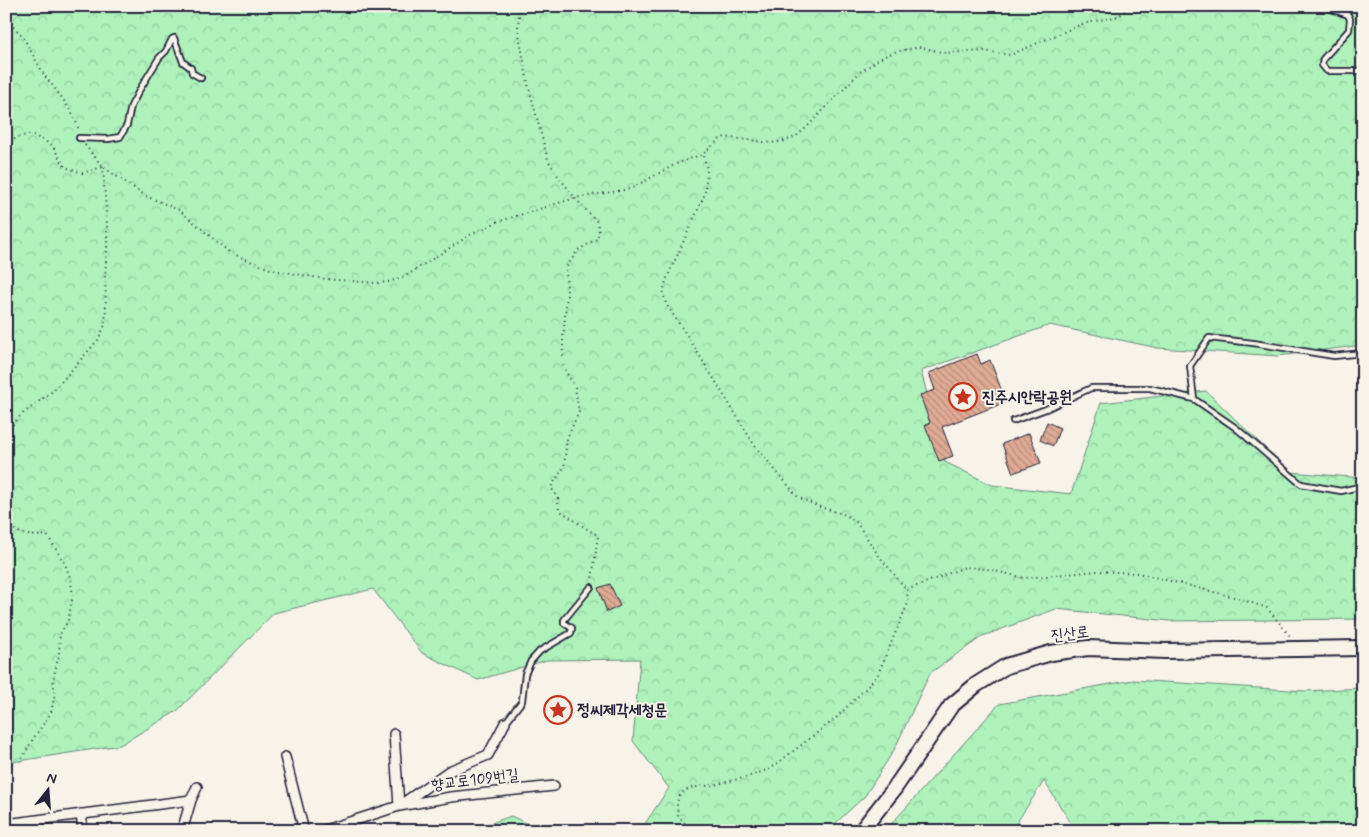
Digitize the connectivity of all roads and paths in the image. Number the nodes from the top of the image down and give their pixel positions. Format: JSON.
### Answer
{"nodes":[{"id":1,"x":520,"y":6,"type":"edge"},
{"id":2,"x":1130,"y":6,"type":"edge"},
{"id":3,"x":1323,"y":6,"type":"edge"},
{"id":4,"x":6,"y":20,"type":"edge"},
{"id":5,"x":1363,"y":71,"type":"edge"},
{"id":6,"x":201,"y":78,"type":"dead end"},
{"id":7,"x":79,"y":138,"type":"junction"},
{"id":8,"x":6,"y":146,"type":"edge"},
{"id":9,"x":703,"y":154,"type":"junction"},
{"id":10,"x":103,"y":167,"type":"junction"},
{"id":11,"x":575,"y":198,"type":"junction"},
{"id":12,"x":1363,"y":354,"type":"edge"},
{"id":13,"x":1194,"y":399,"type":"junction"},
{"id":14,"x":1013,"y":421,"type":"dead end"},
{"id":15,"x":7,"y":432,"type":"edge"},
{"id":16,"x":1363,"y":486,"type":"edge"},
{"id":17,"x":6,"y":524,"type":"edge"},
{"id":18,"x":591,"y":587,"type":"joint"},
{"id":19,"x":907,"y":590,"type":"junction"},
{"id":20,"x":1363,"y":648,"type":"edge"},
{"id":21,"x":1300,"y":649,"type":"junction"},
{"id":22,"x":505,"y":723,"type":"joint"},
{"id":23,"x":394,"y":734,"type":"dead end"},
{"id":24,"x":285,"y":757,"type":"dead end"},
{"id":25,"x":20,"y":762,"type":"dead end"},
{"id":26,"x":554,"y":786,"type":"dead end"},
{"id":27,"x":197,"y":787,"type":"dead end"},
{"id":28,"x":192,"y":800,"type":"junction"},
{"id":29,"x":399,"y":806,"type":"junction"},
{"id":30,"x":82,"y":814,"type":"junction"},
{"id":31,"x":6,"y":824,"type":"edge"},
{"id":32,"x":83,"y":831,"type":"edge"},
{"id":33,"x":182,"y":831,"type":"edge"},
{"id":34,"x":304,"y":831,"type":"edge"},
{"id":35,"x":322,"y":831,"type":"edge"},
{"id":36,"x":691,"y":831,"type":"edge"},
{"id":37,"x":861,"y":831,"type":"edge"}],
"edges":[{"from":1,"to":11,"type":"path"},
{"from":2,"to":9,"type":"path"},
{"from":3,"to":5,"type":"lane"},
{"from":4,"to":7,"type":"path"},
{"from":6,"to":7,"type":"lane"},
{"from":7,"to":10,"type":"path"},
{"from":8,"to":10,"type":"path"},
{"from":9,"to":11,"type":"path"},
{"from":9,"to":19,"type":"path"},
{"from":10,"to":11,"type":"path"},
{"from":10,"to":15,"type":"path"},
{"from":11,"to":18,"type":"path"},
{"from":12,"to":13,"type":"lane"},
{"from":13,"to":14,"type":"lane"},
{"from":13,"to":16,"type":"lane"},
{"from":17,"to":25,"type":"path"},
{"from":18,"to":22,"type":"lane"},
{"from":19,"to":21,"type":"path"},
{"from":19,"to":36,"type":"path"},
{"from":20,"to":21,"type":"street","name":"진산로"},
{"from":21,"to":37,"type":"street","name":"진산로"},
{"from":22,"to":29,"type":"street","name":"향교로109번길"},
{"from":23,"to":29,"type":"street"},
{"from":24,"to":34,"type":"street"},
{"from":26,"to":29,"type":"street","name":"향교로109번길"},
{"from":27,"to":28,"type":"street"},
{"from":28,"to":30,"type":"street"},
{"from":28,"to":33,"type":"street"},
{"from":29,"to":35,"type":"street","name":"향교로109번길"},
{"from":30,"to":31,"type":"street"},
{"from":30,"to":32,"type":"street"}]}
